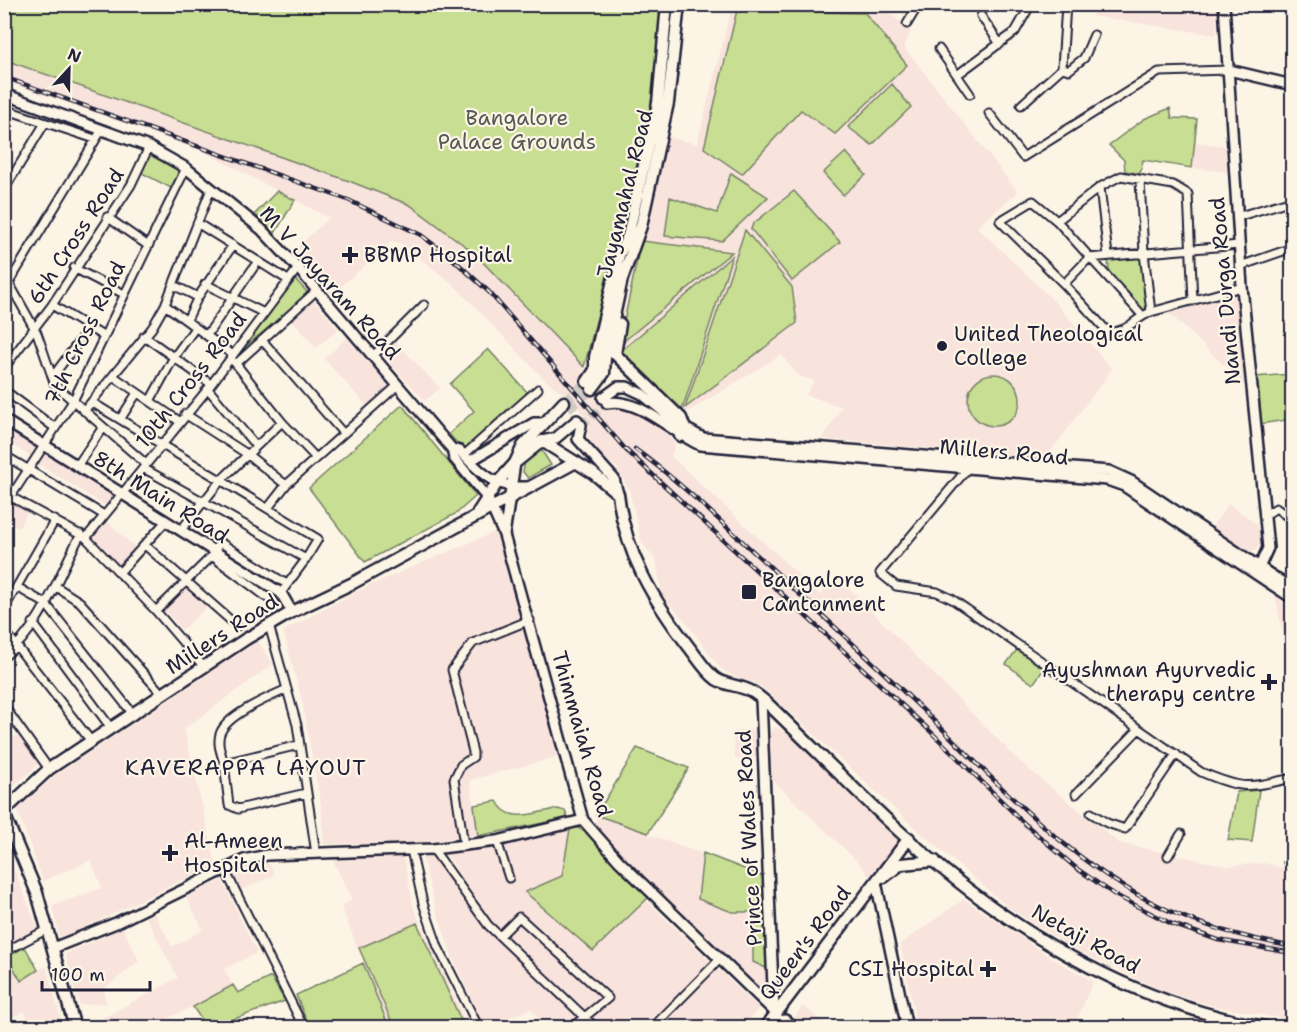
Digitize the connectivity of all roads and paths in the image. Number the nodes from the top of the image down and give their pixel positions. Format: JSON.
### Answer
{"nodes":[{"id":1,"x":667,"y":4,"type":"edge"},
{"id":2,"x":679,"y":4,"type":"edge"},
{"id":3,"x":919,"y":4,"type":"edge"},
{"id":4,"x":1030,"y":4,"type":"edge"},
{"id":5,"x":1066,"y":4,"type":"edge"},
{"id":6,"x":1224,"y":4,"type":"edge"},
{"id":7,"x":981,"y":16,"type":"dead end"},
{"id":8,"x":907,"y":24,"type":"dead end"},
{"id":9,"x":1094,"y":35,"type":"dead end"},
{"id":10,"x":1000,"y":44,"type":"junction"},
{"id":11,"x":939,"y":49,"type":"dead end"},
{"id":12,"x":1062,"y":68,"type":"junction"},
{"id":13,"x":1229,"y":70,"type":"junction"},
{"id":14,"x":957,"y":75,"type":"junction"},
{"id":15,"x":1293,"y":85,"type":"edge"},
{"id":16,"x":4,"y":94,"type":"edge"},
{"id":17,"x":970,"y":94,"type":"dead end"},
{"id":18,"x":4,"y":100,"type":"edge"},
{"id":19,"x":1021,"y":105,"type":"dead end"},
{"id":20,"x":7,"y":110,"type":"edge"},
{"id":21,"x":989,"y":113,"type":"dead end"},
{"id":22,"x":4,"y":121,"type":"edge"},
{"id":23,"x":45,"y":123,"type":"junction"},
{"id":24,"x":97,"y":129,"type":"junction"},
{"id":25,"x":95,"y":139,"type":"junction"},
{"id":26,"x":149,"y":147,"type":"junction"},
{"id":27,"x":186,"y":168,"type":"junction"},
{"id":28,"x":1140,"y":181,"type":"junction"},
{"id":29,"x":1100,"y":187,"type":"junction"},
{"id":30,"x":211,"y":189,"type":"junction"},
{"id":31,"x":4,"y":190,"type":"edge"},
{"id":32,"x":1293,"y":200,"type":"edge"},
{"id":33,"x":107,"y":217,"type":"junction"},
{"id":34,"x":1237,"y":218,"type":"junction"},
{"id":35,"x":1057,"y":221,"type":"junction"},
{"id":36,"x":197,"y":223,"type":"junction"},
{"id":37,"x":637,"y":238,"type":"junction"},
{"id":38,"x":147,"y":245,"type":"junction"},
{"id":39,"x":233,"y":245,"type":"junction"},
{"id":40,"x":1239,"y":245,"type":"junction"},
{"id":41,"x":1293,"y":248,"type":"edge"},
{"id":42,"x":1190,"y":249,"type":"junction"},
{"id":43,"x":1144,"y":253,"type":"junction"},
{"id":44,"x":1108,"y":256,"type":"junction"},
{"id":45,"x":1089,"y":258,"type":"junction"},
{"id":46,"x":258,"y":261,"type":"junction"},
{"id":47,"x":1240,"y":266,"type":"junction"},
{"id":48,"x":74,"y":268,"type":"junction"},
{"id":49,"x":298,"y":268,"type":"junction"},
{"id":50,"x":288,"y":280,"type":"junction"},
{"id":51,"x":7,"y":281,"type":"edge"},
{"id":52,"x":206,"y":284,"type":"junction"},
{"id":53,"x":1064,"y":284,"type":"junction"},
{"id":54,"x":173,"y":285,"type":"junction"},
{"id":55,"x":1242,"y":287,"type":"junction"},
{"id":56,"x":317,"y":290,"type":"junction"},
{"id":57,"x":4,"y":291,"type":"edge"},
{"id":58,"x":124,"y":294,"type":"junction"},
{"id":59,"x":198,"y":297,"type":"junction"},
{"id":60,"x":232,"y":298,"type":"junction"},
{"id":61,"x":1193,"y":301,"type":"junction"},
{"id":62,"x":424,"y":304,"type":"dead end"},
{"id":63,"x":52,"y":305,"type":"junction"},
{"id":64,"x":165,"y":305,"type":"junction"},
{"id":65,"x":1151,"y":312,"type":"junction"},
{"id":66,"x":264,"y":313,"type":"junction"},
{"id":67,"x":1142,"y":315,"type":"junction"},
{"id":68,"x":187,"y":320,"type":"junction"},
{"id":69,"x":89,"y":328,"type":"junction"},
{"id":70,"x":195,"y":328,"type":"junction"},
{"id":71,"x":34,"y":329,"type":"junction"},
{"id":72,"x":207,"y":335,"type":"junction"},
{"id":73,"x":103,"y":336,"type":"junction"},
{"id":74,"x":144,"y":336,"type":"junction"},
{"id":75,"x":262,"y":340,"type":"junction"},
{"id":76,"x":374,"y":356,"type":"junction"},
{"id":77,"x":174,"y":357,"type":"junction"},
{"id":78,"x":233,"y":359,"type":"junction"},
{"id":79,"x":4,"y":368,"type":"edge"},
{"id":80,"x":53,"y":376,"type":"junction"},
{"id":81,"x":113,"y":376,"type":"junction"},
{"id":82,"x":398,"y":385,"type":"junction"},
{"id":83,"x":209,"y":387,"type":"junction"},
{"id":84,"x":538,"y":388,"type":"dead end"},
{"id":85,"x":4,"y":390,"type":"edge"},
{"id":86,"x":138,"y":393,"type":"junction"},
{"id":87,"x":73,"y":401,"type":"junction"},
{"id":88,"x":150,"y":402,"type":"junction"},
{"id":89,"x":93,"y":403,"type":"junction"},
{"id":90,"x":84,"y":411,"type":"junction"},
{"id":91,"x":185,"y":414,"type":"junction"},
{"id":92,"x":121,"y":418,"type":"junction"},
{"id":93,"x":4,"y":420,"type":"edge"},
{"id":94,"x":179,"y":421,"type":"junction"},
{"id":95,"x":282,"y":422,"type":"junction"},
{"id":96,"x":542,"y":423,"type":"junction"},
{"id":97,"x":103,"y":427,"type":"junction"},
{"id":98,"x":55,"y":428,"type":"junction"},
{"id":99,"x":682,"y":432,"type":"junction"},
{"id":100,"x":343,"y":433,"type":"junction"},
{"id":101,"x":542,"y":441,"type":"junction"},
{"id":102,"x":161,"y":443,"type":"junction"},
{"id":103,"x":44,"y":445,"type":"junction"},
{"id":104,"x":255,"y":445,"type":"junction"},
{"id":105,"x":452,"y":449,"type":"junction"},
{"id":106,"x":247,"y":454,"type":"junction"},
{"id":107,"x":4,"y":455,"type":"edge"},
{"id":108,"x":315,"y":457,"type":"junction"},
{"id":109,"x":467,"y":458,"type":"junction"},
{"id":110,"x":576,"y":462,"type":"junction"},
{"id":111,"x":515,"y":463,"type":"junction"},
{"id":112,"x":77,"y":466,"type":"junction"},
{"id":113,"x":145,"y":466,"type":"junction"},
{"id":114,"x":968,"y":468,"type":"junction"},
{"id":115,"x":1018,"y":468,"type":"junction"},
{"id":116,"x":29,"y":470,"type":"junction"},
{"id":117,"x":221,"y":480,"type":"junction"},
{"id":118,"x":497,"y":483,"type":"junction"},
{"id":119,"x":285,"y":485,"type":"junction"},
{"id":120,"x":512,"y":492,"type":"junction"},
{"id":121,"x":123,"y":494,"type":"junction"},
{"id":122,"x":8,"y":495,"type":"edge"},
{"id":123,"x":618,"y":495,"type":"junction"},
{"id":124,"x":204,"y":501,"type":"junction"},
{"id":125,"x":490,"y":503,"type":"junction"},
{"id":126,"x":4,"y":507,"type":"edge"},
{"id":127,"x":268,"y":508,"type":"junction"},
{"id":128,"x":104,"y":515,"type":"junction"},
{"id":129,"x":1264,"y":516,"type":"junction"},
{"id":130,"x":55,"y":519,"type":"junction"},
{"id":131,"x":1293,"y":520,"type":"edge"},
{"id":132,"x":166,"y":521,"type":"junction"},
{"id":133,"x":181,"y":530,"type":"junction"},
{"id":134,"x":504,"y":535,"type":"junction"},
{"id":135,"x":83,"y":536,"type":"junction"},
{"id":136,"x":145,"y":545,"type":"junction"},
{"id":137,"x":214,"y":553,"type":"junction"},
{"id":138,"x":306,"y":559,"type":"junction"},
{"id":139,"x":1259,"y":570,"type":"junction"},
{"id":140,"x":119,"y":573,"type":"junction"},
{"id":141,"x":186,"y":582,"type":"junction"},
{"id":142,"x":285,"y":582,"type":"dead end"},
{"id":143,"x":55,"y":586,"type":"junction"},
{"id":144,"x":16,"y":587,"type":"junction"},
{"id":145,"x":1293,"y":589,"type":"edge"},
{"id":146,"x":281,"y":593,"type":"junction"},
{"id":147,"x":269,"y":598,"type":"dead end"},
{"id":148,"x":1293,"y":598,"type":"edge"},
{"id":149,"x":46,"y":604,"type":"junction"},
{"id":150,"x":4,"y":609,"type":"edge"},
{"id":151,"x":156,"y":611,"type":"junction"},
{"id":152,"x":292,"y":612,"type":"junction"},
{"id":153,"x":530,"y":620,"type":"junction"},
{"id":154,"x":33,"y":623,"type":"junction"},
{"id":155,"x":269,"y":625,"type":"junction"},
{"id":156,"x":237,"y":626,"type":"dead end"},
{"id":157,"x":4,"y":630,"type":"edge"},
{"id":158,"x":18,"y":646,"type":"junction"},
{"id":159,"x":4,"y":657,"type":"edge"},
{"id":160,"x":204,"y":667,"type":"junction"},
{"id":161,"x":287,"y":688,"type":"junction"},
{"id":162,"x":163,"y":695,"type":"junction"},
{"id":163,"x":761,"y":699,"type":"junction"},
{"id":164,"x":4,"y":706,"type":"edge"},
{"id":165,"x":133,"y":714,"type":"junction"},
{"id":166,"x":111,"y":728,"type":"junction"},
{"id":167,"x":1139,"y":729,"type":"junction"},
{"id":168,"x":91,"y":741,"type":"junction"},
{"id":169,"x":299,"y":745,"type":"junction"},
{"id":170,"x":1176,"y":754,"type":"junction"},
{"id":171,"x":224,"y":762,"type":"junction"},
{"id":172,"x":49,"y":769,"type":"junction"},
{"id":173,"x":1293,"y":778,"type":"edge"},
{"id":174,"x":306,"y":793,"type":"junction"},
{"id":175,"x":1077,"y":795,"type":"dead end"},
{"id":176,"x":4,"y":813,"type":"edge"},
{"id":177,"x":1091,"y":813,"type":"dead end"},
{"id":178,"x":584,"y":820,"type":"junction"},
{"id":179,"x":1180,"y":834,"type":"dead end"},
{"id":180,"x":909,"y":838,"type":"junction"},
{"id":181,"x":497,"y":842,"type":"junction"},
{"id":182,"x":464,"y":845,"type":"junction"},
{"id":183,"x":1293,"y":846,"type":"edge"},
{"id":184,"x":434,"y":849,"type":"junction"},
{"id":185,"x":411,"y":850,"type":"junction"},
{"id":186,"x":316,"y":854,"type":"junction"},
{"id":187,"x":1168,"y":856,"type":"dead end"},
{"id":188,"x":935,"y":861,"type":"junction"},
{"id":189,"x":1293,"y":863,"type":"edge"},
{"id":190,"x":224,"y":868,"type":"junction"},
{"id":191,"x":509,"y":878,"type":"dead end"},
{"id":192,"x":876,"y":882,"type":"junction"},
{"id":193,"x":48,"y":929,"type":"junction"},
{"id":194,"x":500,"y":936,"type":"junction"},
{"id":195,"x":53,"y":948,"type":"junction"},
{"id":196,"x":4,"y":951,"type":"edge"},
{"id":197,"x":720,"y":959,"type":"junction"},
{"id":198,"x":4,"y":1009,"type":"edge"},
{"id":199,"x":583,"y":1015,"type":"junction"},
{"id":200,"x":1212,"y":1015,"type":"junction"},
{"id":201,"x":4,"y":1016,"type":"edge"},
{"id":202,"x":772,"y":1018,"type":"edge"},
{"id":203,"x":75,"y":1028,"type":"edge"},
{"id":204,"x":304,"y":1028,"type":"edge"},
{"id":205,"x":479,"y":1028,"type":"edge"},
{"id":206,"x":571,"y":1028,"type":"edge"},
{"id":207,"x":596,"y":1028,"type":"edge"},
{"id":208,"x":652,"y":1028,"type":"edge"},
{"id":209,"x":794,"y":1028,"type":"edge"},
{"id":210,"x":907,"y":1028,"type":"edge"},
{"id":211,"x":1208,"y":1028,"type":"edge"},
{"id":212,"x":1269,"y":1028,"type":"edge"}],
"edges":[{"from":1,"to":37,"type":"main road","name":"Jayamahal Road"},
{"from":2,"to":37,"type":"main road","name":"Jayamahal Road"},
{"from":3,"to":8,"type":"street"},
{"from":4,"to":10,"type":"street"},
{"from":5,"to":12,"type":"street"},
{"from":6,"to":13,"type":"street","name":"Nandi Durga Road"},
{"from":7,"to":10,"type":"street"},
{"from":9,"to":12,"type":"street"},
{"from":10,"to":14,"type":"street"},
{"from":11,"to":14,"type":"street"},
{"from":12,"to":19,"type":"street"},
{"from":13,"to":15,"type":"street"},
{"from":13,"to":21,"type":"street"},
{"from":13,"to":34,"type":"street","name":"Nandi Durga Road"},
{"from":14,"to":17,"type":"street"},
{"from":16,"to":24,"type":"street"},
{"from":18,"to":24,"type":"street"},
{"from":20,"to":22,"type":"street"},
{"from":20,"to":23,"type":"street"},
{"from":23,"to":25,"type":"street"},
{"from":23,"to":31,"type":"street"},
{"from":24,"to":25,"type":"street"},
{"from":24,"to":26,"type":"street","name":"M V Jayaram Road"},
{"from":25,"to":51,"type":"street"},
{"from":26,"to":27,"type":"street","name":"M V Jayaram Road"},
{"from":26,"to":33,"type":"street","name":"6th Cross Road"},
{"from":27,"to":30,"type":"street","name":"M V Jayaram Road"},
{"from":27,"to":38,"type":"street","name":"7th Cross Road"},
{"from":28,"to":29,"type":"street"},
{"from":28,"to":42,"type":"street"},
{"from":28,"to":43,"type":"street"},
{"from":29,"to":35,"type":"street"},
{"from":29,"to":44,"type":"street"},
{"from":30,"to":36,"type":"street"},
{"from":30,"to":49,"type":"street","name":"M V Jayaram Road"},
{"from":32,"to":34,"type":"street"},
{"from":33,"to":38,"type":"street"},
{"from":33,"to":48,"type":"street","name":"6th Cross Road"},
{"from":34,"to":40,"type":"street","name":"Nandi Durga Road"},
{"from":35,"to":45,"type":"street"},
{"from":35,"to":53,"type":"street"},
{"from":36,"to":39,"type":"street"},
{"from":36,"to":54,"type":"street"},
{"from":37,"to":99,"type":"main road"},
{"from":38,"to":58,"type":"street","name":"7th Cross Road"},
{"from":39,"to":46,"type":"street"},
{"from":39,"to":52,"type":"street"},
{"from":40,"to":42,"type":"street"},
{"from":40,"to":47,"type":"street","name":"Nandi Durga Road"},
{"from":41,"to":47,"type":"street"},
{"from":42,"to":43,"type":"street"},
{"from":42,"to":61,"type":"street"},
{"from":43,"to":44,"type":"street"},
{"from":43,"to":65,"type":"street"},
{"from":44,"to":45,"type":"street"},
{"from":45,"to":53,"type":"street"},
{"from":45,"to":67,"type":"street"},
{"from":46,"to":50,"type":"street"},
{"from":46,"to":60,"type":"street"},
{"from":47,"to":55,"type":"street","name":"Nandi Durga Road"},
{"from":48,"to":58,"type":"street"},
{"from":48,"to":63,"type":"street","name":"6th Cross Road"},
{"from":49,"to":50,"type":"street","name":"10th Cross Road"},
{"from":49,"to":56,"type":"street","name":"M V Jayaram Road"},
{"from":50,"to":66,"type":"street","name":"10th Cross Road"},
{"from":51,"to":57,"type":"street"},
{"from":51,"to":71,"type":"street"},
{"from":52,"to":59,"type":"street"},
{"from":52,"to":60,"type":"street"},
{"from":53,"to":67,"type":"street"},
{"from":54,"to":59,"type":"street"},
{"from":54,"to":64,"type":"street"},
{"from":55,"to":61,"type":"street"},
{"from":55,"to":129,"type":"street","name":"Nandi Durga Road"},
{"from":56,"to":75,"type":"street"},
{"from":56,"to":76,"type":"street","name":"M V Jayaram Road"},
{"from":58,"to":73,"type":"street","name":"7th Cross Road"},
{"from":59,"to":68,"type":"street"},
{"from":60,"to":66,"type":"street"},
{"from":60,"to":72,"type":"street"},
{"from":61,"to":65,"type":"street"},
{"from":62,"to":76,"type":"street"},
{"from":63,"to":69,"type":"street"},
{"from":63,"to":71,"type":"street","name":"6th Cross Road"},
{"from":64,"to":68,"type":"street"},
{"from":64,"to":74,"type":"street"},
{"from":65,"to":67,"type":"street"},
{"from":66,"to":78,"type":"street","name":"10th Cross Road"},
{"from":68,"to":70,"type":"street"},
{"from":69,"to":73,"type":"street"},
{"from":69,"to":80,"type":"street"},
{"from":70,"to":72,"type":"street"},
{"from":70,"to":77,"type":"street"},
{"from":71,"to":79,"type":"street","name":"6th Cross Road"},
{"from":71,"to":80,"type":"street"},
{"from":72,"to":78,"type":"street"},
{"from":73,"to":87,"type":"street","name":"7th Cross Road"},
{"from":74,"to":77,"type":"street"},
{"from":74,"to":81,"type":"street"},
{"from":75,"to":78,"type":"street"},
{"from":75,"to":100,"type":"street"},
{"from":76,"to":82,"type":"street","name":"M V Jayaram Road"},
{"from":77,"to":83,"type":"street"},
{"from":77,"to":88,"type":"street"},
{"from":78,"to":83,"type":"street","name":"10th Cross Road"},
{"from":78,"to":95,"type":"street"},
{"from":80,"to":87,"type":"street"},
{"from":81,"to":86,"type":"street"},
{"from":81,"to":89,"type":"street"},
{"from":82,"to":100,"type":"street"},
{"from":82,"to":105,"type":"street","name":"M V Jayaram Road"},
{"from":83,"to":91,"type":"street","name":"10th Cross Road"},
{"from":83,"to":104,"type":"street"},
{"from":84,"to":109,"type":"street"},
{"from":85,"to":98,"type":"street"},
{"from":86,"to":88,"type":"street"},
{"from":86,"to":92,"type":"street"},
{"from":87,"to":90,"type":"street"},
{"from":87,"to":98,"type":"street","name":"7th Cross Road"},
{"from":88,"to":94,"type":"street"},
{"from":89,"to":90,"type":"street"},
{"from":89,"to":92,"type":"street"},
{"from":90,"to":97,"type":"street"},
{"from":91,"to":94,"type":"street","name":"10th Cross Road"},
{"from":91,"to":106,"type":"street"},
{"from":92,"to":102,"type":"street"},
{"from":93,"to":103,"type":"street","name":"8th Main Road"},
{"from":94,"to":102,"type":"street","name":"10th Cross Road"},
{"from":95,"to":104,"type":"street"},
{"from":95,"to":108,"type":"street"},
{"from":96,"to":101,"type":"main road","name":"Millers Road"},
{"from":96,"to":109,"type":"street"},
{"from":96,"to":111,"type":"main road","name":"Millers Road"},
{"from":97,"to":112,"type":"street"},
{"from":97,"to":113,"type":"street"},
{"from":98,"to":103,"type":"street","name":"7th Cross Road"},
{"from":99,"to":99,"type":"street"},
{"from":99,"to":114,"type":"street","name":"Millers Road"},
{"from":99,"to":115,"type":"street","name":"Millers Road"},
{"from":100,"to":108,"type":"street"},
{"from":101,"to":110,"type":"main road"},
{"from":101,"to":111,"type":"main road"},
{"from":101,"to":123,"type":"street"},
{"from":102,"to":113,"type":"street","name":"10th Cross Road"},
{"from":102,"to":117,"type":"street"},
{"from":103,"to":112,"type":"street","name":"8th Main Road"},
{"from":103,"to":116,"type":"street","name":"7th Cross Road"},
{"from":104,"to":106,"type":"street"},
{"from":105,"to":109,"type":"street","name":"M V Jayaram Road"},
{"from":105,"to":125,"type":"street","name":"M V Jayaram Road"},
{"from":106,"to":117,"type":"street"},
{"from":106,"to":119,"type":"street"},
{"from":107,"to":116,"type":"street"},
{"from":108,"to":119,"type":"street"},
{"from":109,"to":118,"type":"street","name":"M V Jayaram Road"},
{"from":110,"to":120,"type":"main road"},
{"from":110,"to":123,"type":"main road"},
{"from":111,"to":118,"type":"main road","name":"Millers Road"},
{"from":111,"to":120,"type":"street","name":"Thimmaiah Road"},
{"from":112,"to":121,"type":"street","name":"8th Main Road"},
{"from":113,"to":121,"type":"street","name":"10th Cross Road"},
{"from":113,"to":124,"type":"street"},
{"from":114,"to":115,"type":"street","name":"Millers Road"},
{"from":114,"to":167,"type":"street"},
{"from":115,"to":139,"type":"street","name":"Millers Road"},
{"from":116,"to":122,"type":"street","name":"7th Cross Road"},
{"from":116,"to":128,"type":"street"},
{"from":117,"to":124,"type":"street"},
{"from":117,"to":127,"type":"street"},
{"from":118,"to":120,"type":"street","name":"M V Jayaram Road"},
{"from":118,"to":125,"type":"main road","name":"Millers Road"},
{"from":119,"to":127,"type":"street"},
{"from":120,"to":125,"type":"main road"},
{"from":120,"to":134,"type":"street","name":"Thimmaiah Road"},
{"from":121,"to":128,"type":"street","name":"10th Cross Road"},
{"from":121,"to":132,"type":"street","name":"8th Main Road"},
{"from":122,"to":126,"type":"street","name":"7th Cross Road"},
{"from":122,"to":130,"type":"street"},
{"from":123,"to":163,"type":"main road","name":"Netaji Road"},
{"from":124,"to":133,"type":"street"},
{"from":124,"to":138,"type":"street"},
{"from":125,"to":134,"type":"street","name":"Thimmaiah Road"},
{"from":125,"to":152,"type":"main road","name":"Millers Road"},
{"from":127,"to":138,"type":"street"},
{"from":128,"to":135,"type":"street","name":"10th Cross Road"},
{"from":129,"to":131,"type":"street"},
{"from":129,"to":139,"type":"street","name":"Nandi Durga Road"},
{"from":130,"to":135,"type":"street"},
{"from":130,"to":144,"type":"street"},
{"from":132,"to":133,"type":"street","name":"8th Main Road"},
{"from":132,"to":136,"type":"street"},
{"from":133,"to":137,"type":"street","name":"8th Main Road"},
{"from":134,"to":153,"type":"street","name":"Thimmaiah Road"},
{"from":135,"to":140,"type":"street"},
{"from":135,"to":143,"type":"street","name":"10th Cross Road"},
{"from":136,"to":140,"type":"street"},
{"from":136,"to":141,"type":"street"},
{"from":137,"to":141,"type":"street"},
{"from":137,"to":142,"type":"street"},
{"from":137,"to":146,"type":"street","name":"8th Main Road"},
{"from":137,"to":147,"type":"street"},
{"from":138,"to":146,"type":"street"},
{"from":139,"to":145,"type":"street","name":"Millers Road"},
{"from":139,"to":148,"type":"street","name":"Millers Road"},
{"from":140,"to":151,"type":"street"},
{"from":141,"to":151,"type":"street"},
{"from":141,"to":156,"type":"street"},
{"from":143,"to":149,"type":"street","name":"10th Cross Road"},
{"from":143,"to":162,"type":"street"},
{"from":144,"to":149,"type":"street"},
{"from":144,"to":150,"type":"street"},
{"from":146,"to":152,"type":"street","name":"8th Main Road"},
{"from":149,"to":154,"type":"street","name":"10th Cross Road"},
{"from":149,"to":165,"type":"street"},
{"from":151,"to":160,"type":"street"},
{"from":152,"to":155,"type":"main road","name":"Millers Road"},
{"from":153,"to":178,"type":"street","name":"Thimmaiah Road"},
{"from":153,"to":182,"type":"street"},
{"from":154,"to":158,"type":"street","name":"10th Cross Road"},
{"from":154,"to":166,"type":"street"},
{"from":155,"to":160,"type":"main road","name":"Millers Road"},
{"from":155,"to":161,"type":"street"},
{"from":157,"to":158,"type":"street"},
{"from":158,"to":159,"type":"street","name":"10th Cross Road"},
{"from":158,"to":168,"type":"street"},
{"from":160,"to":162,"type":"main road","name":"Millers Road"},
{"from":161,"to":169,"type":"street"},
{"from":161,"to":171,"type":"street"},
{"from":162,"to":165,"type":"main road","name":"Millers Road"},
{"from":163,"to":180,"type":"main road","name":"Netaji Road"},
{"from":163,"to":202,"type":"street","name":"Prince of Wales Road"},
{"from":164,"to":172,"type":"street"},
{"from":165,"to":166,"type":"main road","name":"Millers Road"},
{"from":166,"to":168,"type":"main road","name":"Millers Road"},
{"from":167,"to":170,"type":"street"},
{"from":167,"to":175,"type":"street"},
{"from":168,"to":172,"type":"main road","name":"Millers Road"},
{"from":169,"to":171,"type":"street"},
{"from":169,"to":174,"type":"street"},
{"from":170,"to":173,"type":"street"},
{"from":170,"to":177,"type":"street"},
{"from":171,"to":174,"type":"street"},
{"from":172,"to":176,"type":"main road","name":"Millers Road"},
{"from":174,"to":186,"type":"street"},
{"from":176,"to":193,"type":"main road"},
{"from":178,"to":181,"type":"street"},
{"from":178,"to":197,"type":"street","name":"Thimmaiah Road"},
{"from":179,"to":187,"type":"street"},
{"from":180,"to":188,"type":"main road","name":"Netaji Road"},
{"from":180,"to":192,"type":"main road","name":"Queen's Road"},
{"from":181,"to":182,"type":"street"},
{"from":181,"to":191,"type":"street"},
{"from":182,"to":184,"type":"street"},
{"from":183,"to":189,"type":"street"},
{"from":184,"to":185,"type":"street"},
{"from":184,"to":194,"type":"street"},
{"from":185,"to":186,"type":"street"},
{"from":185,"to":205,"type":"street"},
{"from":186,"to":190,"type":"street"},
{"from":188,"to":192,"type":"main road","name":"Queen's Road"},
{"from":188,"to":200,"type":"main road","name":"Netaji Road"},
{"from":190,"to":195,"type":"street"},
{"from":190,"to":204,"type":"street"},
{"from":192,"to":202,"type":"main road","name":"Queen's Road"},
{"from":192,"to":210,"type":"street"},
{"from":193,"to":195,"type":"main road"},
{"from":193,"to":196,"type":"street"},
{"from":194,"to":199,"type":"street"},
{"from":194,"to":199,"type":"street"},
{"from":195,"to":203,"type":"main road"},
{"from":197,"to":202,"type":"street","name":"Thimmaiah Road"},
{"from":197,"to":208,"type":"street"},
{"from":198,"to":201,"type":"street"},
{"from":199,"to":206,"type":"street"},
{"from":199,"to":207,"type":"street"},
{"from":200,"to":211,"type":"street"},
{"from":200,"to":212,"type":"main road","name":"Netaji Road"},
{"from":202,"to":209,"type":"street","name":"Thimmaiah Road"}]}
